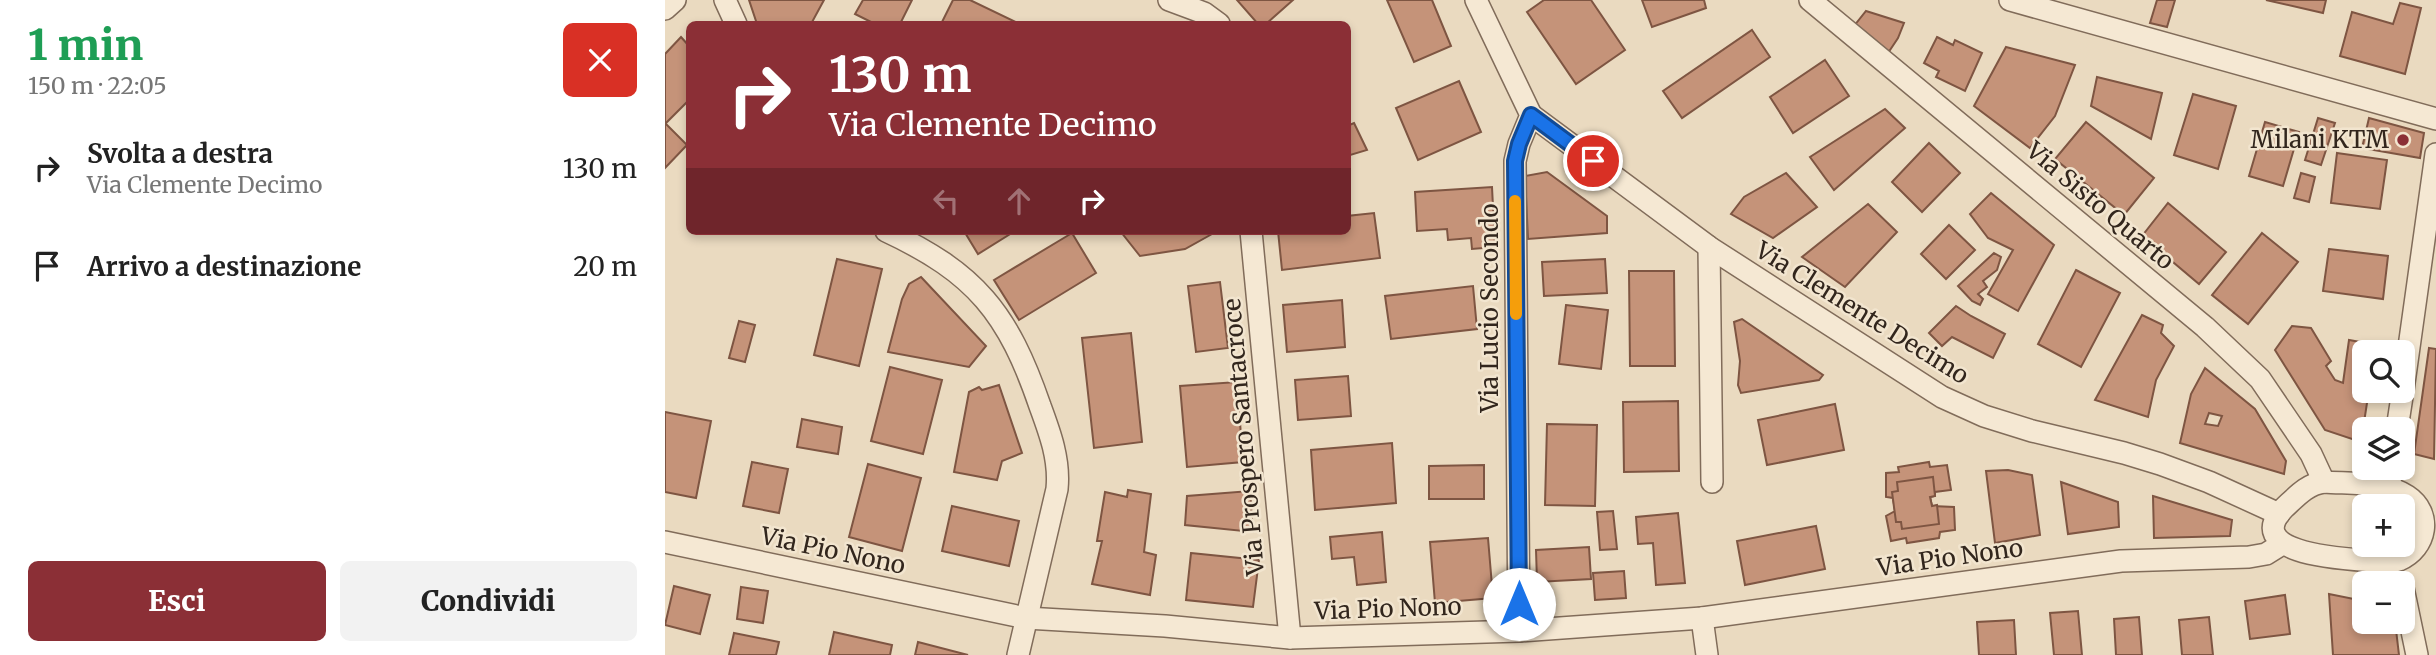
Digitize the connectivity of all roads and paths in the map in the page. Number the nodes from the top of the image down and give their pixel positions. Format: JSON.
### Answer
{"nodes":[{"id":1,"x":675,"y":0,"type":"edge"},
{"id":2,"x":725,"y":0,"type":"edge"},
{"id":3,"x":1169,"y":0,"type":"edge"},
{"id":4,"x":1476,"y":0,"type":"edge"},
{"id":5,"x":1810,"y":0,"type":"edge"},
{"id":6,"x":2010,"y":0,"type":"edge"},
{"id":7,"x":665,"y":9,"type":"edge"},
{"id":8,"x":735,"y":21,"type":"edge"},
{"id":9,"x":1215,"y":21,"type":"edge"},
{"id":10,"x":1531,"y":115,"type":"junction"},
{"id":11,"x":2436,"y":119,"type":"edge"},
{"id":12,"x":2436,"y":154,"type":"edge"},
{"id":13,"x":894,"y":235,"type":"edge"},
{"id":14,"x":1251,"y":235,"type":"edge"},
{"id":15,"x":1709,"y":247,"type":"junction"},
{"id":16,"x":2410,"y":340,"type":"edge"},
{"id":17,"x":2390,"y":480,"type":"edge"},
{"id":18,"x":1712,"y":482,"type":"dead end"},
{"id":19,"x":2323,"y":482,"type":"junction"},
{"id":20,"x":2389,"y":489,"type":"junction"},
{"id":21,"x":2429,"y":504,"type":"edge"},
{"id":22,"x":2279,"y":514,"type":"junction"},
{"id":23,"x":665,"y":542,"type":"edge"},
{"id":24,"x":2282,"y":544,"type":"junction"},
{"id":25,"x":2427,"y":549,"type":"edge"},
{"id":26,"x":2396,"y":561,"type":"junction"},
{"id":27,"x":2399,"y":571,"type":"edge"},
{"id":28,"x":1026,"y":618,"type":"junction"},
{"id":29,"x":1702,"y":618,"type":"junction"},
{"id":30,"x":1519,"y":631,"type":"junction"},
{"id":31,"x":2413,"y":634,"type":"edge"},
{"id":32,"x":1290,"y":638,"type":"junction"},
{"id":33,"x":1018,"y":655,"type":"edge"},
{"id":34,"x":1707,"y":655,"type":"edge"},
{"id":35,"x":2417,"y":655,"type":"edge"}],
"edges":[{"from":1,"to":7,"type":"street"},
{"from":2,"to":8,"type":"street"},
{"from":3,"to":9,"type":"street"},
{"from":4,"to":10,"type":"street"},
{"from":5,"to":19,"type":"street","name":"Via Sisto Quarto"},
{"from":6,"to":11,"type":"street"},
{"from":10,"to":15,"type":"street","name":"Via Clemente Decimo"},
{"from":10,"to":30,"type":"street","name":"Via Lucio Secondo"},
{"from":12,"to":16,"type":"street"},
{"from":13,"to":28,"type":"street"},
{"from":14,"to":32,"type":"street","name":"Via Prospero Santacroce"},
{"from":15,"to":18,"type":"street"},
{"from":15,"to":22,"type":"street","name":"Via Clemente Decimo"},
{"from":17,"to":20,"type":"street"},
{"from":19,"to":20,"type":"street"},
{"from":19,"to":22,"type":"street"},
{"from":20,"to":21,"type":"street"},
{"from":21,"to":25,"type":"street"},
{"from":22,"to":24,"type":"street"},
{"from":23,"to":28,"type":"street","name":"Via Pio Nono"},
{"from":24,"to":26,"type":"street"},
{"from":24,"to":29,"type":"street","name":"Via Pio Nono"},
{"from":25,"to":26,"type":"street"},
{"from":26,"to":27,"type":"street"},
{"from":28,"to":32,"type":"street","name":"Via Pio Nono"},
{"from":28,"to":33,"type":"street"},
{"from":29,"to":30,"type":"street","name":"Via Pio Nono"},
{"from":29,"to":34,"type":"street"},
{"from":30,"to":32,"type":"street","name":"Via Pio Nono"},
{"from":31,"to":35,"type":"street"}]}
